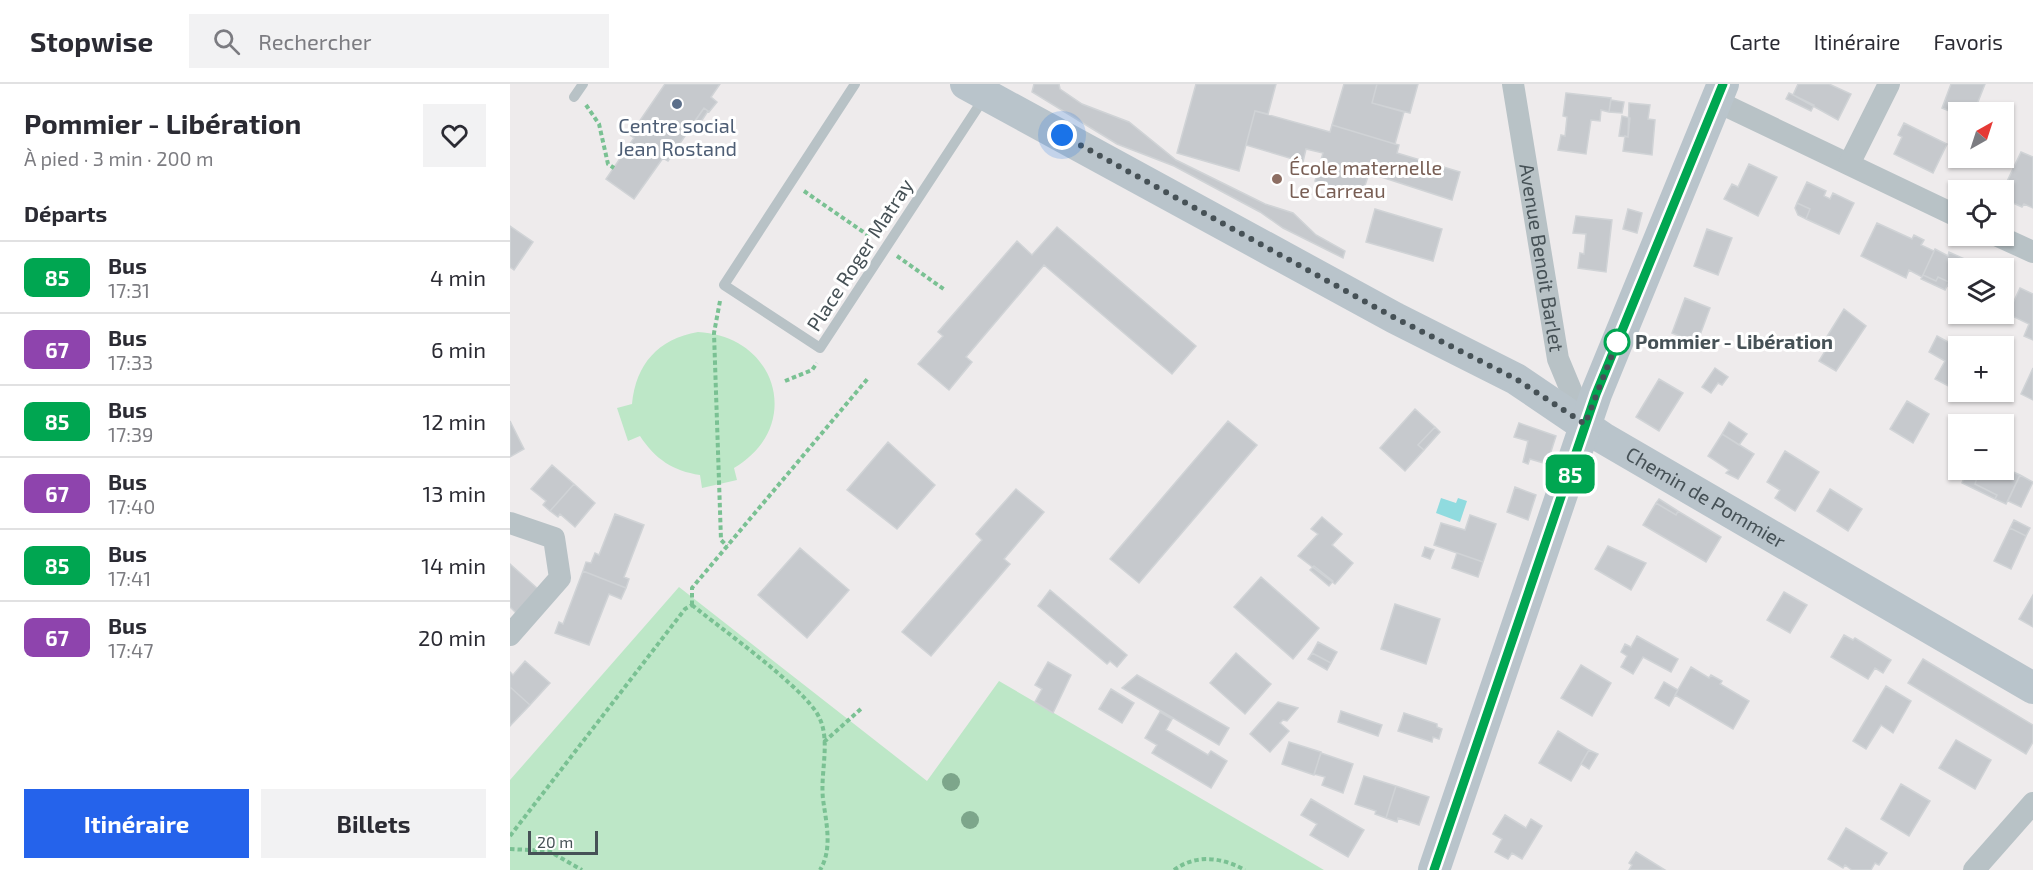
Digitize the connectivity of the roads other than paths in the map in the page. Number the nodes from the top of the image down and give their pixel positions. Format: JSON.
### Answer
{"nodes":[{"id":1,"x":583,"y":84,"type":"edge"},
{"id":2,"x":855,"y":84,"type":"edge"},
{"id":3,"x":1513,"y":84,"type":"edge"},
{"id":4,"x":1889,"y":84,"type":"edge"},
{"id":5,"x":976,"y":89,"type":"edge"},
{"id":6,"x":1720,"y":92,"type":"edge"},
{"id":7,"x":574,"y":98,"type":"road end"},
{"id":8,"x":1849,"y":164,"type":"junction"},
{"id":9,"x":1948,"y":212,"type":"edge"},
{"id":10,"x":2014,"y":243,"type":"edge"},
{"id":11,"x":2033,"y":252,"type":"edge"},
{"id":12,"x":1585,"y":424,"type":"junction"},
{"id":13,"x":510,"y":523,"type":"edge"},
{"id":14,"x":510,"y":634,"type":"edge"},
{"id":15,"x":2033,"y":688,"type":"edge"},
{"id":16,"x":2033,"y":803,"type":"edge"},
{"id":17,"x":1434,"y":870,"type":"edge"},
{"id":18,"x":1974,"y":870,"type":"edge"}],
"edges":[{"from":1,"to":7,"type":"lane"},
{"from":2,"to":5,"type":"lane","name":"Place Roger Matray"},
{"from":3,"to":12,"type":"street","name":"Avenue Benoit Barlet"},
{"from":4,"to":8,"type":"street"},
{"from":5,"to":12,"type":"street","name":"Chemin de Pommier"},
{"from":6,"to":8,"type":"street"},
{"from":6,"to":12,"type":"street"},
{"from":8,"to":9,"type":"street"},
{"from":10,"to":11,"type":"street"},
{"from":12,"to":15,"type":"street","name":"Chemin de Pommier"},
{"from":12,"to":17,"type":"street"},
{"from":13,"to":14,"type":"street"},
{"from":16,"to":18,"type":"street"}]}
